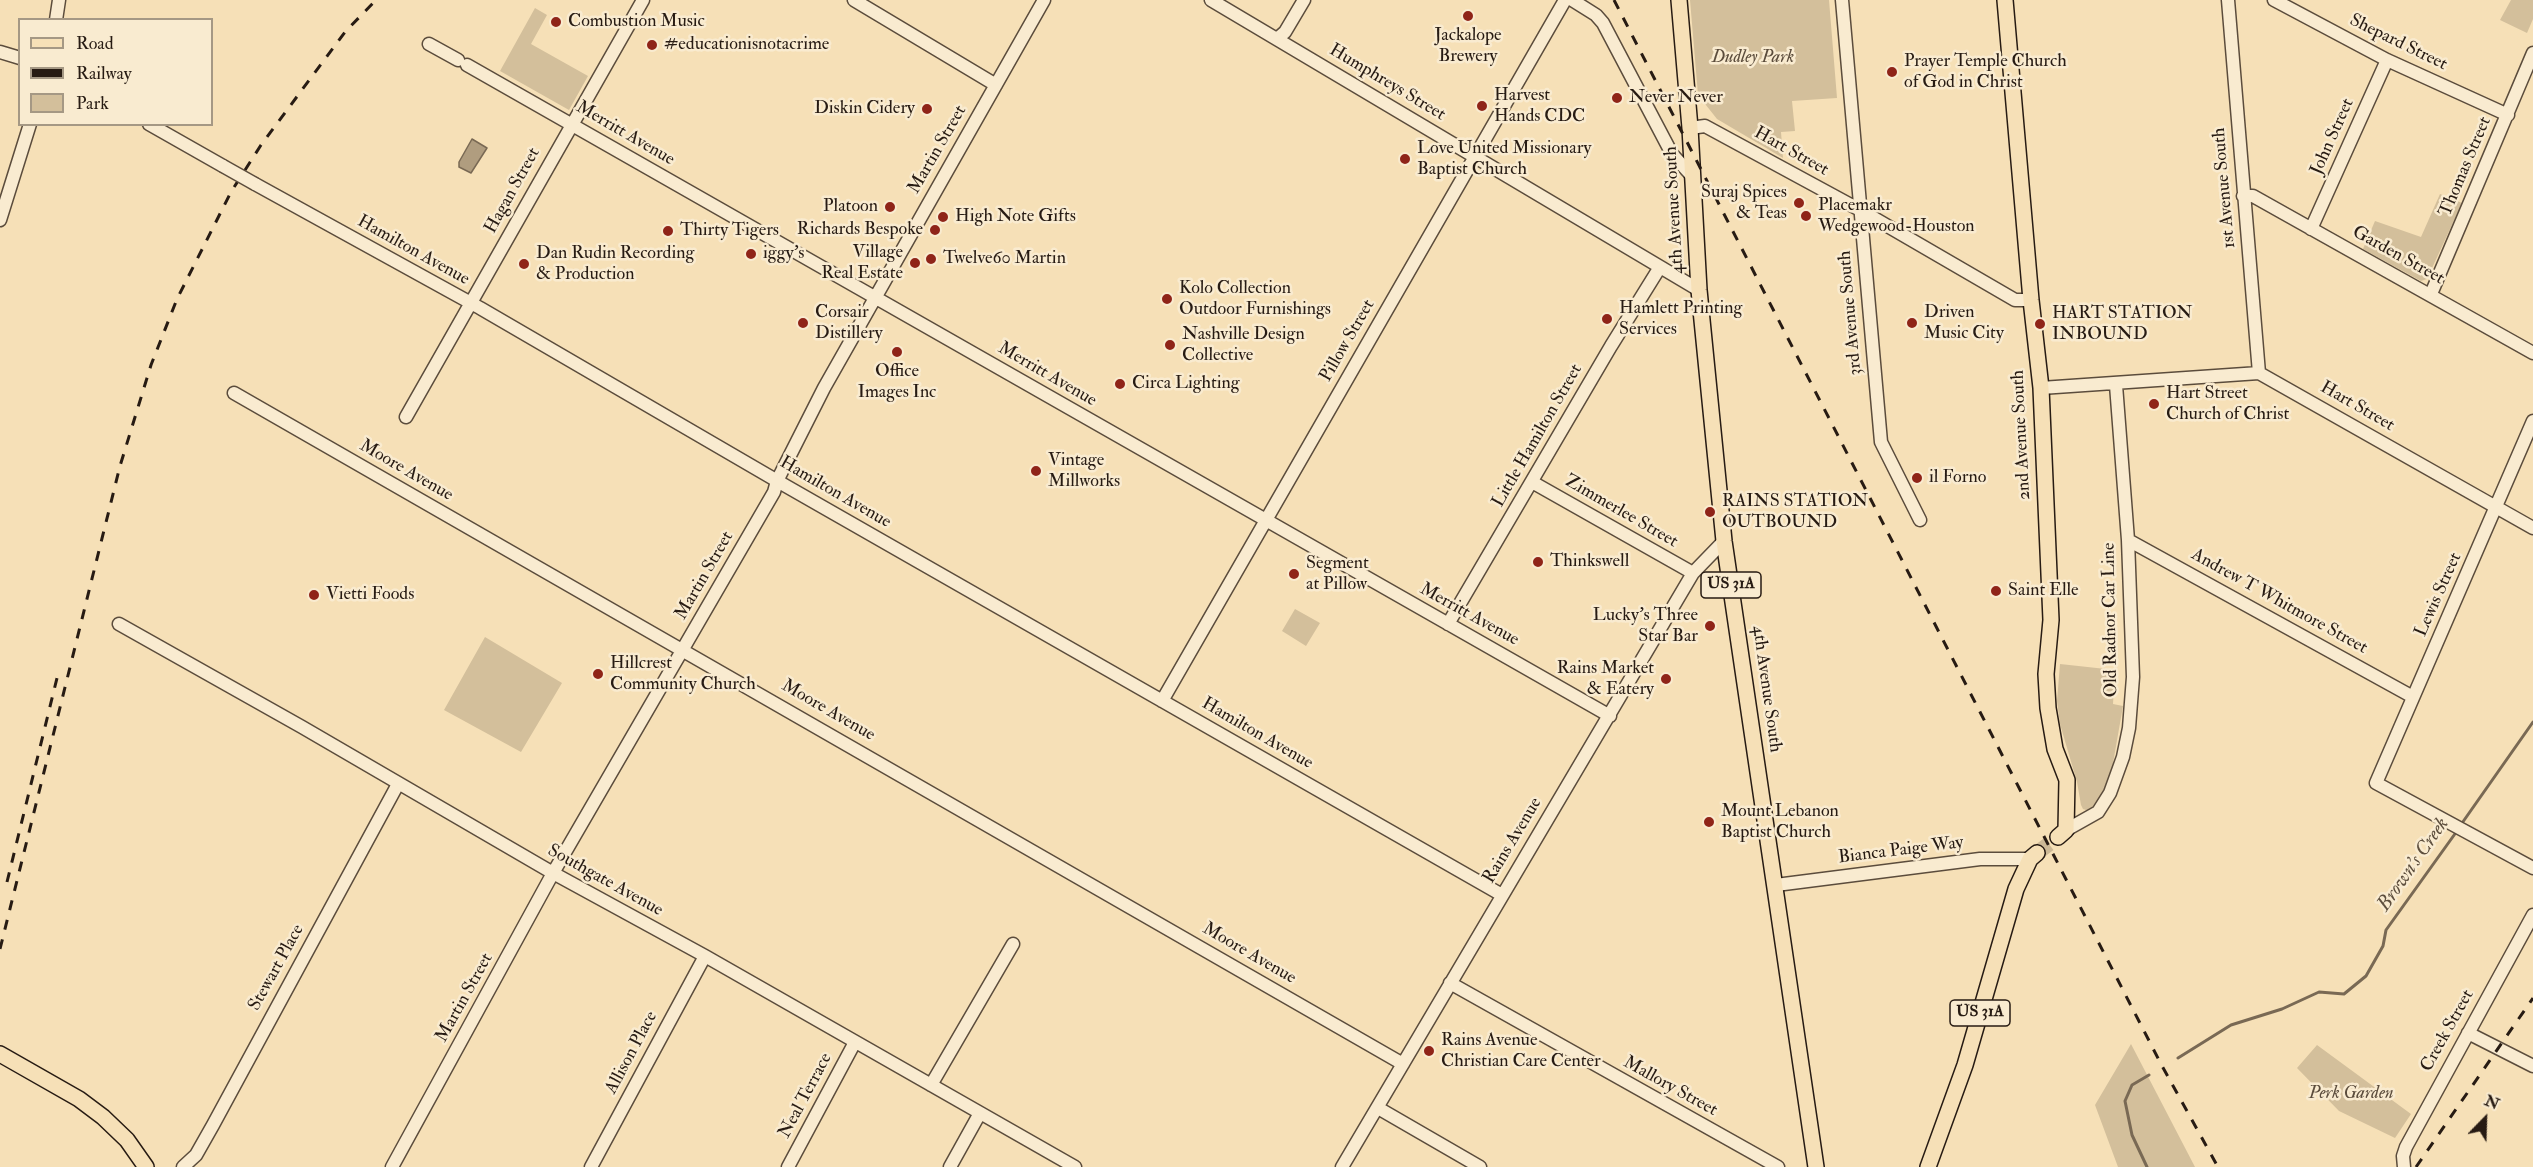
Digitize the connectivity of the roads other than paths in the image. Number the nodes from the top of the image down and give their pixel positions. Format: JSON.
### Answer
{"nodes":[{"id":1,"x":59,"y":0,"type":"edge"},
{"id":2,"x":643,"y":0,"type":"edge"},
{"id":3,"x":854,"y":0,"type":"edge"},
{"id":4,"x":1044,"y":0,"type":"edge"},
{"id":5,"x":1211,"y":0,"type":"edge"},
{"id":6,"x":1304,"y":0,"type":"edge"},
{"id":7,"x":1565,"y":0,"type":"edge"},
{"id":8,"x":1572,"y":0,"type":"edge"},
{"id":9,"x":1678,"y":0,"type":"edge"},
{"id":10,"x":1842,"y":0,"type":"edge"},
{"id":11,"x":2005,"y":0,"type":"edge"},
{"id":12,"x":2228,"y":0,"type":"edge"},
{"id":13,"x":2274,"y":0,"type":"edge"},
{"id":14,"x":56,"y":18,"type":"edge"},
{"id":15,"x":1277,"y":39,"type":"junction"},
{"id":16,"x":429,"y":44,"type":"dead end"},
{"id":17,"x":2533,"y":53,"type":"edge"},
{"id":18,"x":2387,"y":60,"type":"junction"},
{"id":19,"x":996,"y":85,"type":"junction"},
{"id":20,"x":2508,"y":115,"type":"junction"},
{"id":21,"x":572,"y":124,"type":"junction"},
{"id":22,"x":29,"y":126,"type":"edge"},
{"id":23,"x":153,"y":126,"type":"edge"},
{"id":24,"x":1690,"y":128,"type":"junction"},
{"id":25,"x":1475,"y":155,"type":"junction"},
{"id":26,"x":1692,"y":176,"type":"junction"},
{"id":27,"x":2243,"y":196,"type":"junction"},
{"id":28,"x":1860,"y":210,"type":"junction"},
{"id":29,"x":0,"y":220,"type":"edge"},
{"id":30,"x":2311,"y":229,"type":"junction"},
{"id":31,"x":1660,"y":267,"type":"junction"},
{"id":32,"x":1699,"y":290,"type":"junction"},
{"id":33,"x":2431,"y":294,"type":"junction"},
{"id":34,"x":875,"y":297,"type":"junction"},
{"id":35,"x":2031,"y":300,"type":"junction"},
{"id":36,"x":472,"y":304,"type":"junction"},
{"id":37,"x":2533,"y":353,"type":"edge"},
{"id":38,"x":2259,"y":373,"type":"junction"},
{"id":39,"x":2116,"y":385,"type":"junction"},
{"id":40,"x":2041,"y":388,"type":"junction"},
{"id":41,"x":234,"y":393,"type":"dead end"},
{"id":42,"x":406,"y":417,"type":"dead end"},
{"id":43,"x":2533,"y":421,"type":"edge"},
{"id":44,"x":777,"y":481,"type":"junction"},
{"id":45,"x":1532,"y":482,"type":"junction"},
{"id":46,"x":2497,"y":508,"type":"junction"},
{"id":47,"x":1266,"y":520,"type":"junction"},
{"id":48,"x":1920,"y":520,"type":"dead end"},
{"id":49,"x":2533,"y":528,"type":"edge"},
{"id":50,"x":2128,"y":540,"type":"junction"},
{"id":51,"x":1724,"y":541,"type":"junction"},
{"id":52,"x":1693,"y":573,"type":"junction"},
{"id":53,"x":119,"y":624,"type":"dead end"},
{"id":54,"x":1449,"y":624,"type":"junction"},
{"id":55,"x":684,"y":649,"type":"junction"},
{"id":56,"x":2413,"y":697,"type":"junction"},
{"id":57,"x":1162,"y":701,"type":"junction"},
{"id":58,"x":1610,"y":716,"type":"junction"},
{"id":59,"x":399,"y":784,"type":"junction"},
{"id":60,"x":2062,"y":834,"type":"joint"},
{"id":61,"x":2034,"y":856,"type":"joint"},
{"id":62,"x":2533,"y":867,"type":"edge"},
{"id":63,"x":554,"y":873,"type":"junction"},
{"id":64,"x":1776,"y":885,"type":"junction"},
{"id":65,"x":1502,"y":895,"type":"junction"},
{"id":66,"x":2533,"y":915,"type":"edge"},
{"id":67,"x":1013,"y":944,"type":"dead end"},
{"id":68,"x":705,"y":956,"type":"junction"},
{"id":69,"x":1450,"y":983,"type":"junction"},
{"id":70,"x":2468,"y":1033,"type":"junction"},
{"id":71,"x":855,"y":1042,"type":"junction"},
{"id":72,"x":0,"y":1054,"type":"edge"},
{"id":73,"x":1403,"y":1064,"type":"junction"},
{"id":74,"x":2533,"y":1066,"type":"edge"},
{"id":75,"x":931,"y":1085,"type":"junction"},
{"id":76,"x":1378,"y":1108,"type":"junction"},
{"id":77,"x":980,"y":1113,"type":"junction"},
{"id":78,"x":146,"y":1167,"type":"edge"},
{"id":79,"x":183,"y":1167,"type":"edge"},
{"id":80,"x":392,"y":1167,"type":"edge"},
{"id":81,"x":591,"y":1167,"type":"edge"},
{"id":82,"x":788,"y":1167,"type":"edge"},
{"id":83,"x":950,"y":1167,"type":"edge"},
{"id":84,"x":1075,"y":1167,"type":"edge"},
{"id":85,"x":1342,"y":1167,"type":"edge"},
{"id":86,"x":1480,"y":1167,"type":"edge"},
{"id":87,"x":1778,"y":1167,"type":"edge"},
{"id":88,"x":1816,"y":1167,"type":"edge"},
{"id":89,"x":1928,"y":1167,"type":"edge"},
{"id":90,"x":2404,"y":1167,"type":"edge"}],
"edges":[{"from":1,"to":14,"type":"street"},
{"from":2,"to":21,"type":"street","name":"Hagan Street"},
{"from":3,"to":19,"type":"street"},
{"from":4,"to":19,"type":"street","name":"Martin Street"},
{"from":5,"to":15,"type":"street","name":"Humphreys Street"},
{"from":6,"to":15,"type":"street"},
{"from":7,"to":25,"type":"street","name":"Pillow Street"},
{"from":8,"to":26,"type":"street"},
{"from":9,"to":24,"type":"main road","name":"4th Avenue South","number":"US 31A"},
{"from":10,"to":28,"type":"street","name":"3rd Avenue South"},
{"from":11,"to":35,"type":"main road","name":"2nd Avenue South"},
{"from":12,"to":27,"type":"street","name":"1st Avenue South"},
{"from":13,"to":18,"type":"street","name":"Shepard Street"},
{"from":15,"to":25,"type":"street","name":"Humphreys Street"},
{"from":16,"to":21,"type":"street","name":"Merritt Avenue"},
{"from":17,"to":20,"type":"street","name":"Thomas Street"},
{"from":18,"to":20,"type":"street","name":"Shepard Street"},
{"from":18,"to":30,"type":"street","name":"John Street"},
{"from":19,"to":34,"type":"street","name":"Martin Street"},
{"from":20,"to":33,"type":"street","name":"Thomas Street"},
{"from":21,"to":34,"type":"street","name":"Merritt Avenue"},
{"from":21,"to":36,"type":"street","name":"Hagan Street"},
{"from":22,"to":29,"type":"street"},
{"from":23,"to":36,"type":"street","name":"Hamilton Avenue","bridge":true},
{"from":24,"to":26,"type":"main road","name":"4th Avenue South","number":"US 31A"},
{"from":24,"to":28,"type":"street","name":"Hart Street"},
{"from":25,"to":31,"type":"street","name":"Humphreys Street"},
{"from":25,"to":47,"type":"street","name":"Pillow Street"},
{"from":26,"to":32,"type":"main road","name":"4th Avenue South","number":"US 31A"},
{"from":27,"to":30,"type":"street","name":"Garden Street"},
{"from":27,"to":38,"type":"street","name":"1st Avenue South"},
{"from":28,"to":35,"type":"street","name":"Hart Street"},
{"from":28,"to":48,"type":"street","name":"3rd Avenue South"},
{"from":30,"to":33,"type":"street","name":"Garden Street"},
{"from":31,"to":32,"type":"street","name":"Humphreys Street"},
{"from":31,"to":45,"type":"street","name":"Little Hamilton Street"},
{"from":32,"to":51,"type":"main road","name":"4th Avenue South","number":"US 31A"},
{"from":33,"to":37,"type":"street","name":"Garden Street"},
{"from":34,"to":44,"type":"street","name":"Martin Street"},
{"from":34,"to":47,"type":"street","name":"Merritt Avenue"},
{"from":35,"to":40,"type":"main road","name":"2nd Avenue South"},
{"from":36,"to":42,"type":"street","name":"Hagan Street"},
{"from":36,"to":44,"type":"street","name":"Hamilton Avenue"},
{"from":38,"to":39,"type":"street"},
{"from":38,"to":46,"type":"street","name":"Hart Street"},
{"from":39,"to":40,"type":"street"},
{"from":39,"to":50,"type":"street","name":"Old Radnor Car Line"},
{"from":40,"to":60,"type":"main road","name":"2nd Avenue South"},
{"from":41,"to":55,"type":"street","name":"Moore Avenue"},
{"from":43,"to":46,"type":"street","name":"Lewis Street"},
{"from":44,"to":55,"type":"street","name":"Martin Street"},
{"from":44,"to":57,"type":"street","name":"Hamilton Avenue"},
{"from":45,"to":52,"type":"street","name":"Zimmerlee Street"},
{"from":45,"to":54,"type":"street","name":"Little Hamilton Street"},
{"from":46,"to":49,"type":"street","name":"Hart Street"},
{"from":46,"to":56,"type":"street","name":"Lewis Street"},
{"from":47,"to":54,"type":"street","name":"Merritt Avenue"},
{"from":47,"to":57,"type":"street","name":"Pillow Street"},
{"from":50,"to":56,"type":"street","name":"Andrew T Whitmore Street"},
{"from":50,"to":60,"type":"street","name":"Old Radnor Car Line"},
{"from":51,"to":52,"type":"street","name":"Rains Avenue"},
{"from":51,"to":64,"type":"main road","name":"4th Avenue South","number":"US 31A"},
{"from":52,"to":58,"type":"street","name":"Rains Avenue"},
{"from":53,"to":59,"type":"street","name":"Southgate Avenue"},
{"from":54,"to":58,"type":"street","name":"Merritt Avenue"},
{"from":55,"to":63,"type":"street","name":"Martin Street"},
{"from":55,"to":73,"type":"street","name":"Moore Avenue"},
{"from":56,"to":62,"type":"street","name":"Lewis Street"},
{"from":57,"to":65,"type":"street","name":"Hamilton Avenue"},
{"from":58,"to":65,"type":"street","name":"Rains Avenue"},
{"from":59,"to":63,"type":"street","name":"Southgate Avenue"},
{"from":59,"to":79,"type":"street","name":"Stewart Place"},
{"from":61,"to":64,"type":"street","name":"Bianca Paige Way"},
{"from":61,"to":89,"type":"main road","number":"US 31A"},
{"from":63,"to":68,"type":"street","name":"Southgate Avenue"},
{"from":63,"to":80,"type":"street","name":"Martin Street"},
{"from":64,"to":88,"type":"main road","name":"4th Avenue South","number":"US 31A"},
{"from":65,"to":69,"type":"street","name":"Rains Avenue"},
{"from":66,"to":70,"type":"street","name":"Creek Street"},
{"from":67,"to":75,"type":"street"},
{"from":68,"to":71,"type":"street","name":"Southgate Avenue"},
{"from":68,"to":81,"type":"street","name":"Allison Place"},
{"from":69,"to":73,"type":"street","name":"Rains Avenue"},
{"from":69,"to":87,"type":"street","name":"Mallory Street"},
{"from":70,"to":74,"type":"street"},
{"from":70,"to":90,"type":"street","name":"Creek Street"},
{"from":71,"to":75,"type":"street","name":"Southgate Avenue"},
{"from":71,"to":82,"type":"street","name":"Neal Terrace"},
{"from":72,"to":78,"type":"main road"},
{"from":73,"to":76,"type":"street","name":"Rains Avenue"},
{"from":75,"to":77,"type":"street","name":"Southgate Avenue"},
{"from":76,"to":85,"type":"street","name":"Rains Avenue"},
{"from":76,"to":86,"type":"street"},
{"from":77,"to":83,"type":"street"},
{"from":77,"to":84,"type":"street","name":"Southgate Avenue"}]}
